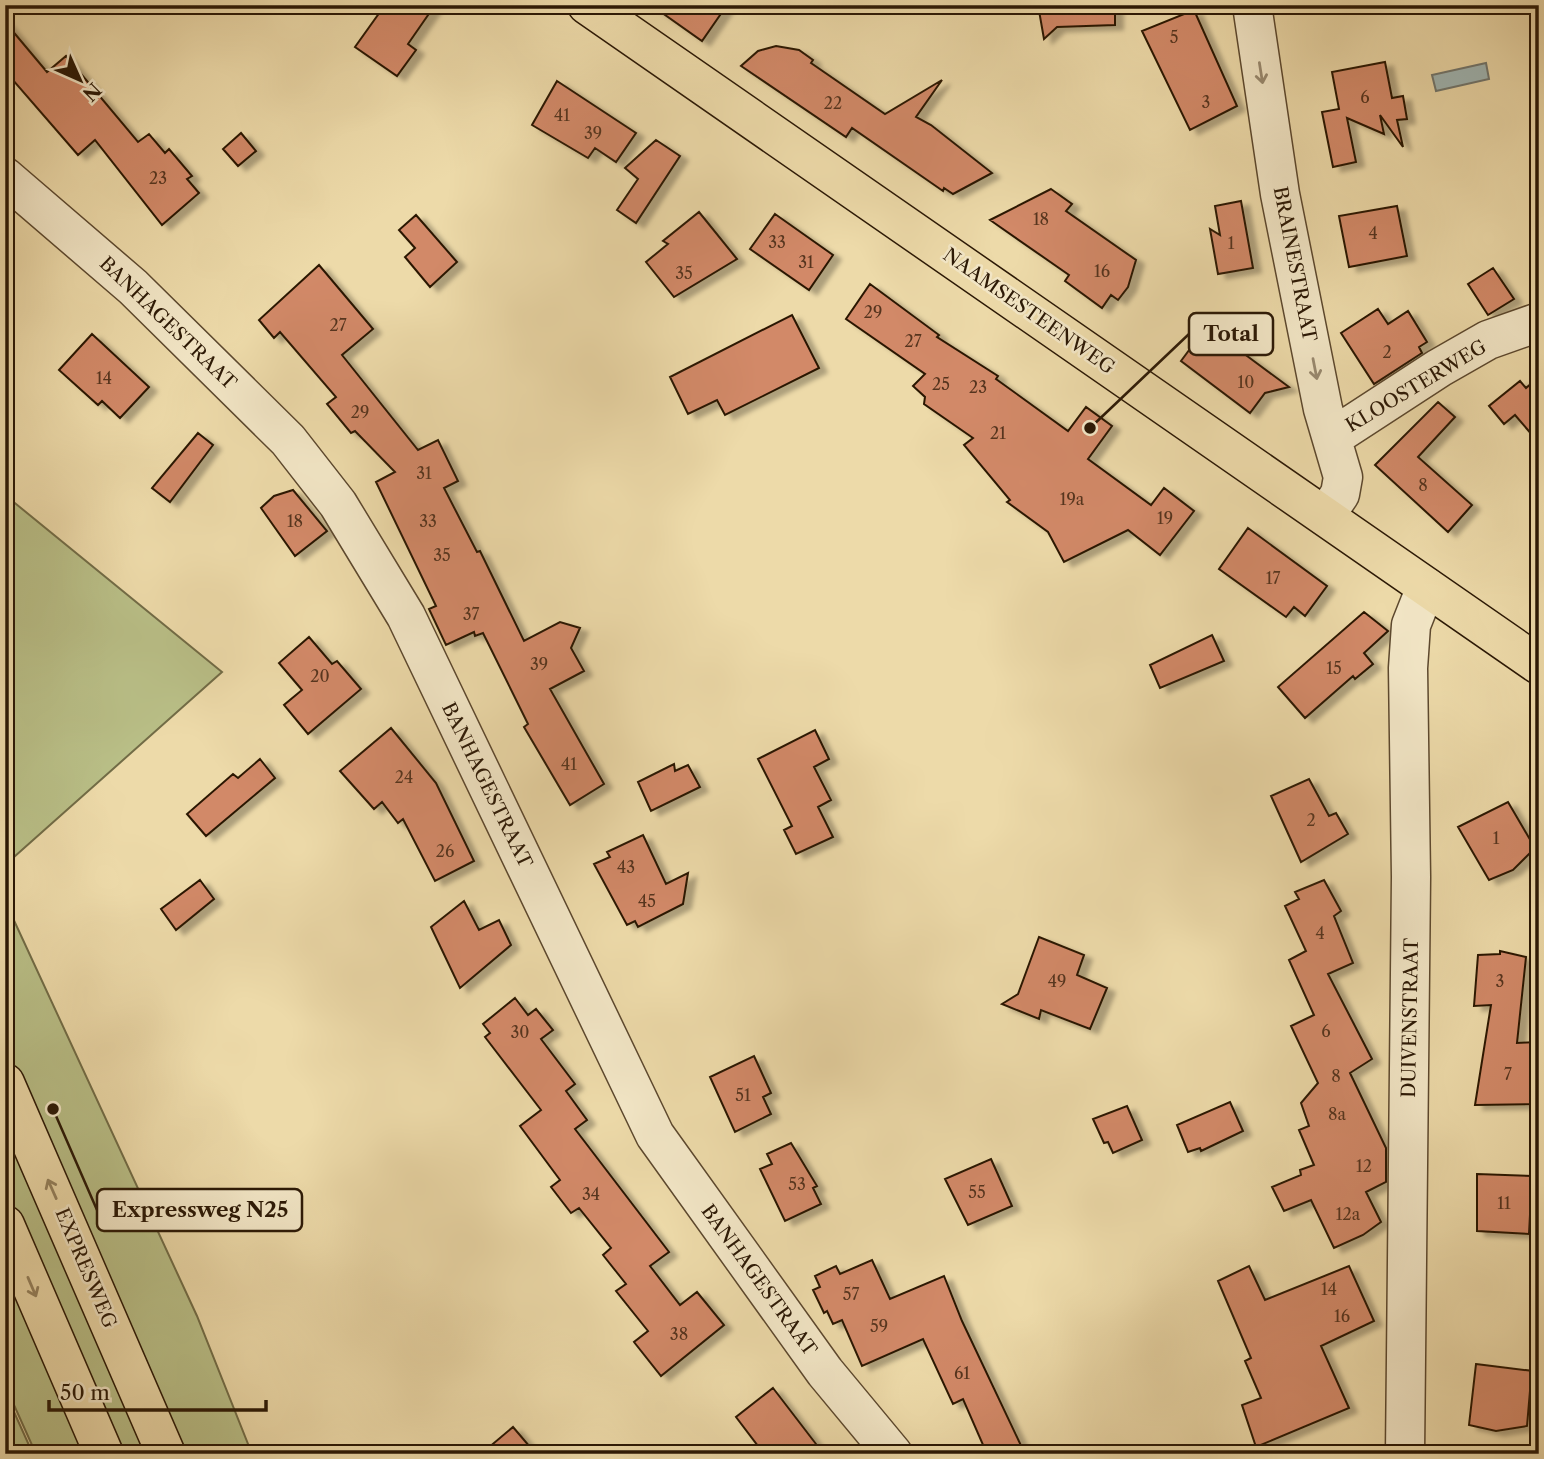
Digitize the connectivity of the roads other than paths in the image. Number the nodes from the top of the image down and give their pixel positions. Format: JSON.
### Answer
{"nodes":[{"id":1,"x":587,"y":5,"type":"edge"},
{"id":2,"x":1252,"y":5,"type":"edge"},
{"id":3,"x":5,"y":177,"type":"edge"},
{"id":4,"x":1539,"y":322,"type":"edge"},
{"id":5,"x":1332,"y":437,"type":"junction"},
{"id":6,"x":1325,"y":516,"type":"junction"},
{"id":7,"x":1426,"y":586,"type":"junction"},
{"id":8,"x":1539,"y":665,"type":"edge"},
{"id":9,"x":5,"y":1083,"type":"edge"},
{"id":10,"x":5,"y":1225,"type":"edge"},
{"id":11,"x":104,"y":1454,"type":"edge"},
{"id":12,"x":166,"y":1454,"type":"edge"},
{"id":13,"x":893,"y":1454,"type":"edge"},
{"id":14,"x":1405,"y":1454,"type":"edge"}],
"edges":[{"from":1,"to":6,"type":"main road","name":"NAAMSESTEENWEG"},
{"from":2,"to":5,"type":"street","name":"BRAINESTRAAT","one_way":true},
{"from":3,"to":13,"type":"street","name":"BANHAGESTRAAT"},
{"from":4,"to":5,"type":"street","name":"KLOOSTERWEG"},
{"from":5,"to":6,"type":"street","name":"BRAINESTRAAT"},
{"from":6,"to":7,"type":"main road","name":"NAAMSESTEENWEG"},
{"from":7,"to":8,"type":"main road","name":"NAAMSESTEENWEG"},
{"from":7,"to":14,"type":"street","name":"DUIVENSTRAAT"},
{"from":12,"to":9,"type":"main road","name":"EXPRESWEG","one_way":true},
{"from":10,"to":11,"type":"main road","one_way":true}]}
